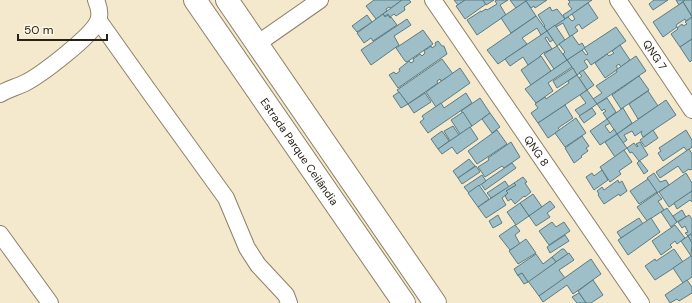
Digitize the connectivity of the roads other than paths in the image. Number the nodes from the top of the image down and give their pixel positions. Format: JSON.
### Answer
{"nodes":[{"id":1,"x":96,"y":0,"type":"edge"},
{"id":2,"x":196,"y":0,"type":"edge"},
{"id":3,"x":227,"y":0,"type":"edge"},
{"id":4,"x":320,"y":0,"type":"edge"},
{"id":5,"x":432,"y":0,"type":"edge"},
{"id":6,"x":618,"y":0,"type":"edge"},
{"id":7,"x":99,"y":21,"type":"junction"},
{"id":8,"x":257,"y":44,"type":"junction"},
{"id":9,"x":0,"y":94,"type":"edge"},
{"id":10,"x":692,"y":110,"type":"edge"},
{"id":11,"x":0,"y":234,"type":"edge"},
{"id":12,"x":50,"y":303,"type":"edge"},
{"id":13,"x":290,"y":303,"type":"edge"},
{"id":14,"x":404,"y":303,"type":"edge"},
{"id":15,"x":435,"y":303,"type":"edge"},
{"id":16,"x":640,"y":303,"type":"edge"}],
"edges":[{"from":1,"to":7,"type":"street"},
{"from":2,"to":14,"type":"highway","name":"Estrada Parque Ceilândia"},
{"from":3,"to":8,"type":"highway"},
{"from":4,"to":8,"type":"street"},
{"from":5,"to":16,"type":"street","name":"QNG 8"},
{"from":6,"to":10,"type":"street","name":"QNG 7"},
{"from":7,"to":9,"type":"street"},
{"from":7,"to":13,"type":"street"},
{"from":8,"to":15,"type":"highway"},
{"from":11,"to":12,"type":"street"}]}
